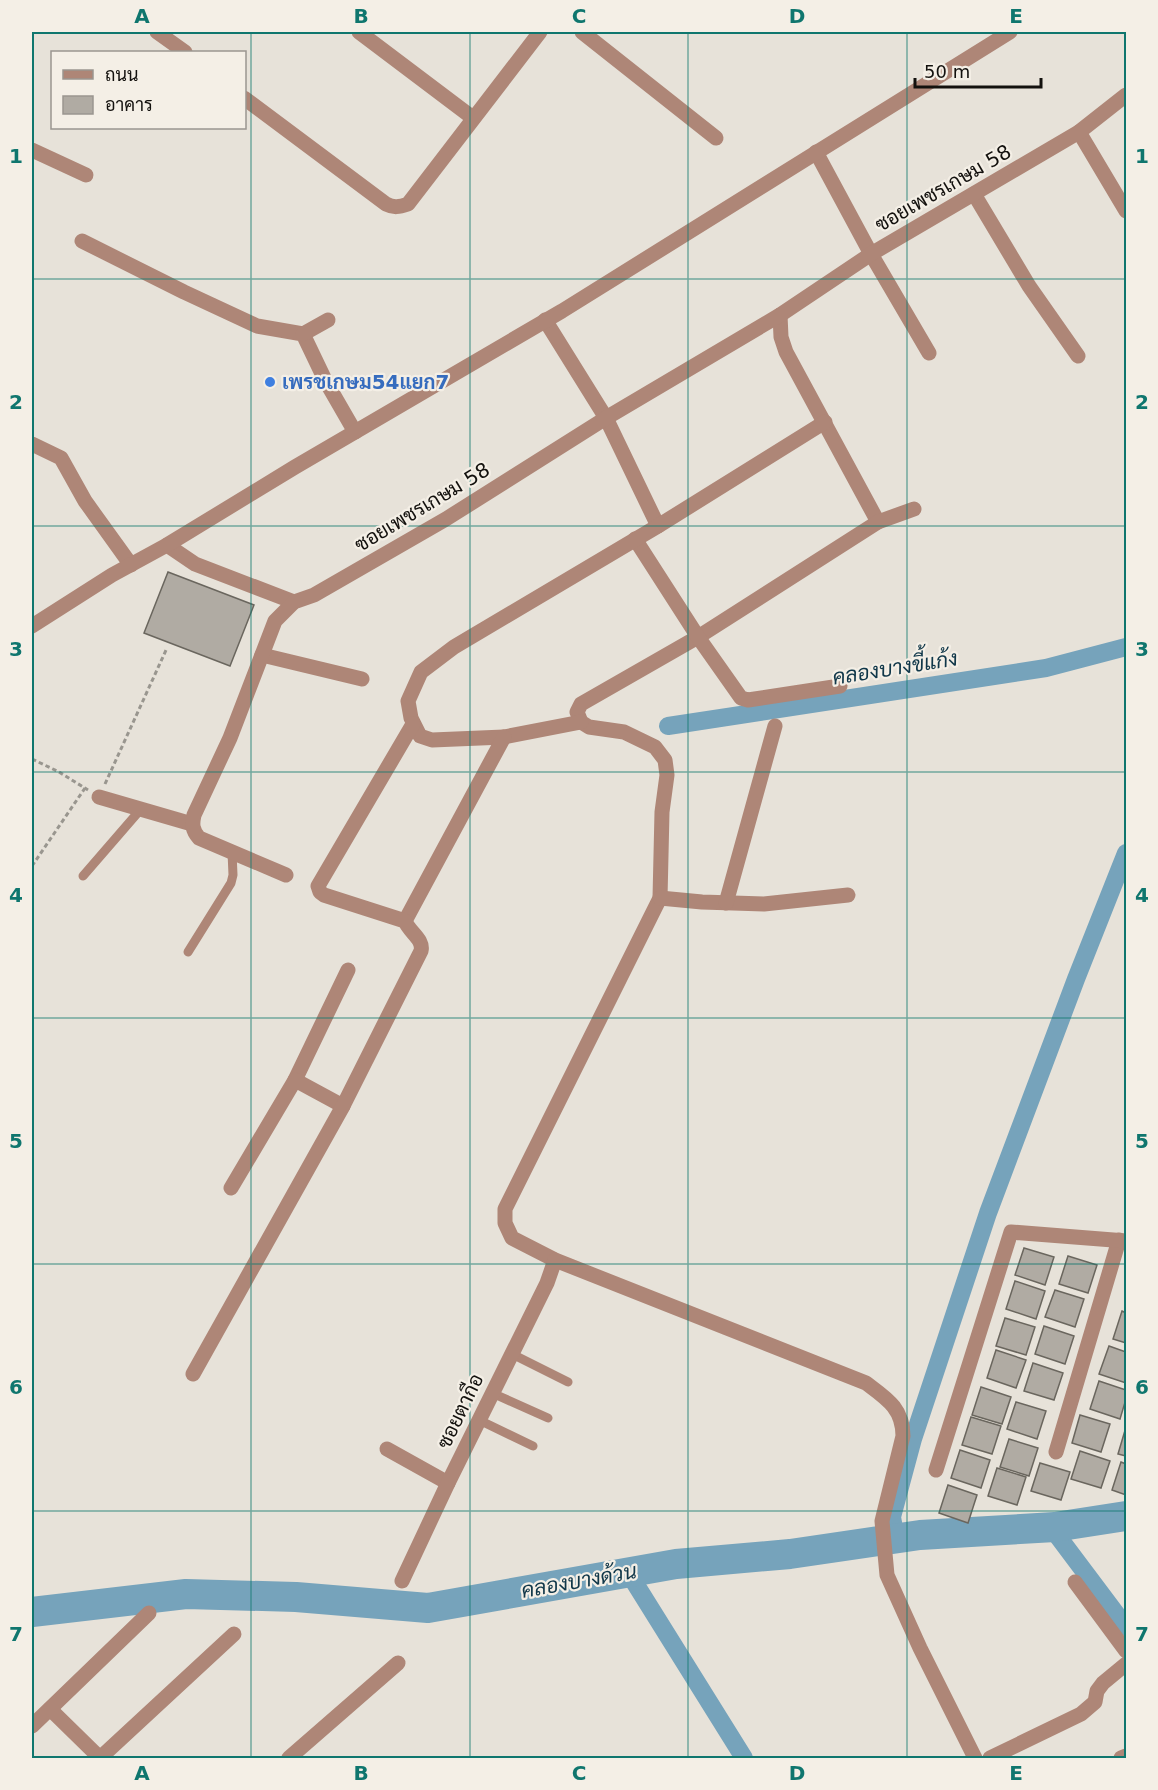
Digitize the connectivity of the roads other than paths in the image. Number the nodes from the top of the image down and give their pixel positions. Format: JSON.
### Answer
{"nodes":[{"id":1,"x":157,"y":32,"type":"edge"},
{"id":2,"x":359,"y":32,"type":"edge"},
{"id":3,"x":540,"y":32,"type":"edge"},
{"id":4,"x":582,"y":32,"type":"edge"},
{"id":5,"x":1010,"y":32,"type":"edge"},
{"id":6,"x":183,"y":51,"type":"edge"},
{"id":7,"x":1126,"y":95,"type":"edge"},
{"id":8,"x":246,"y":99,"type":"edge"},
{"id":9,"x":473,"y":118,"type":"junction"},
{"id":10,"x":1079,"y":132,"type":"junction"},
{"id":11,"x":716,"y":138,"type":"dead end"},
{"id":12,"x":32,"y":150,"type":"edge"},
{"id":13,"x":816,"y":152,"type":"junction"},
{"id":14,"x":86,"y":175,"type":"dead end"},
{"id":15,"x":974,"y":194,"type":"junction"},
{"id":16,"x":1126,"y":212,"type":"edge"},
{"id":17,"x":82,"y":241,"type":"dead end"},
{"id":18,"x":871,"y":255,"type":"junction"},
{"id":19,"x":780,"y":315,"type":"junction"},
{"id":20,"x":328,"y":320,"type":"dead end"},
{"id":21,"x":544,"y":320,"type":"junction"},
{"id":22,"x":303,"y":334,"type":"junction"},
{"id":23,"x":929,"y":352,"type":"dead end"},
{"id":24,"x":1078,"y":356,"type":"dead end"},
{"id":25,"x":606,"y":418,"type":"junction"},
{"id":26,"x":825,"y":422,"type":"junction"},
{"id":27,"x":356,"y":432,"type":"junction"},
{"id":28,"x":32,"y":444,"type":"edge"},
{"id":29,"x":914,"y":509,"type":"dead end"},
{"id":30,"x":879,"y":522,"type":"junction"},
{"id":31,"x":658,"y":526,"type":"junction"},
{"id":32,"x":635,"y":539,"type":"junction"},
{"id":33,"x":167,"y":545,"type":"junction"},
{"id":34,"x":131,"y":565,"type":"junction"},
{"id":35,"x":294,"y":602,"type":"junction"},
{"id":36,"x":32,"y":626,"type":"edge"},
{"id":37,"x":698,"y":637,"type":"junction"},
{"id":38,"x":262,"y":655,"type":"junction"},
{"id":39,"x":362,"y":679,"type":"dead end"},
{"id":40,"x":840,"y":686,"type":"dead end"},
{"id":41,"x":581,"y":722,"type":"junction"},
{"id":42,"x":414,"y":724,"type":"junction"},
{"id":43,"x":775,"y":726,"type":"dead end"},
{"id":44,"x":504,"y":738,"type":"junction"},
{"id":45,"x":99,"y":797,"type":"road end"},
{"id":46,"x":141,"y":809,"type":"junction"},
{"id":47,"x":192,"y":824,"type":"junction"},
{"id":48,"x":232,"y":852,"type":"junction"},
{"id":49,"x":286,"y":875,"type":"dead end"},
{"id":50,"x":83,"y":876,"type":"dead end"},
{"id":51,"x":848,"y":895,"type":"dead end"},
{"id":52,"x":660,"y":898,"type":"junction"},
{"id":53,"x":726,"y":903,"type":"junction"},
{"id":54,"x":405,"y":921,"type":"junction"},
{"id":55,"x":188,"y":952,"type":"dead end"},
{"id":56,"x":348,"y":970,"type":"dead end"},
{"id":57,"x":295,"y":1080,"type":"junction"},
{"id":58,"x":343,"y":1106,"type":"junction"},
{"id":59,"x":231,"y":1188,"type":"dead end"},
{"id":60,"x":1123,"y":1241,"type":"edge"},
{"id":61,"x":555,"y":1260,"type":"junction"},
{"id":62,"x":512,"y":1354,"type":"junction"},
{"id":63,"x":193,"y":1374,"type":"dead end"},
{"id":64,"x":568,"y":1382,"type":"dead end"},
{"id":65,"x":492,"y":1393,"type":"junction"},
{"id":66,"x":548,"y":1418,"type":"dead end"},
{"id":67,"x":479,"y":1420,"type":"junction"},
{"id":68,"x":532,"y":1446,"type":"dead end"},
{"id":69,"x":387,"y":1449,"type":"dead end"},
{"id":70,"x":1056,"y":1452,"type":"dead end"},
{"id":71,"x":936,"y":1470,"type":"dead end"},
{"id":72,"x":448,"y":1483,"type":"junction"},
{"id":73,"x":402,"y":1581,"type":"dead end"},
{"id":74,"x":1075,"y":1582,"type":"dead end"},
{"id":75,"x":149,"y":1614,"type":"dead end"},
{"id":76,"x":234,"y":1634,"type":"dead end"},
{"id":77,"x":1126,"y":1651,"type":"edge"},
{"id":78,"x":399,"y":1663,"type":"dead end"},
{"id":79,"x":1126,"y":1664,"type":"edge"},
{"id":80,"x":50,"y":1709,"type":"junction"},
{"id":81,"x":32,"y":1726,"type":"edge"},
{"id":82,"x":1126,"y":1756,"type":"edge"},
{"id":83,"x":100,"y":1758,"type":"edge"},
{"id":84,"x":289,"y":1758,"type":"edge"},
{"id":85,"x":975,"y":1758,"type":"edge"},
{"id":86,"x":990,"y":1758,"type":"edge"},
{"id":87,"x":1121,"y":1758,"type":"edge"}],
"edges":[{"from":1,"to":6,"type":"street"},
{"from":2,"to":9,"type":"street"},
{"from":3,"to":9,"type":"street"},
{"from":4,"to":11,"type":"street"},
{"from":5,"to":13,"type":"street"},
{"from":7,"to":10,"type":"street","name":"ซอยเพชรเกษม 58"},
{"from":8,"to":9,"type":"street"},
{"from":10,"to":15,"type":"street","name":"ซอยเพชรเกษม 58"},
{"from":10,"to":16,"type":"street"},
{"from":12,"to":14,"type":"street"},
{"from":13,"to":18,"type":"street"},
{"from":13,"to":21,"type":"street"},
{"from":15,"to":18,"type":"street","name":"ซอยเพชรเกษม 58"},
{"from":15,"to":24,"type":"street"},
{"from":17,"to":22,"type":"street"},
{"from":18,"to":19,"type":"street","name":"ซอยเพชรเกษม 58"},
{"from":18,"to":23,"type":"street"},
{"from":19,"to":25,"type":"street","name":"ซอยเพชรเกษม 58"},
{"from":19,"to":26,"type":"street"},
{"from":20,"to":22,"type":"street"},
{"from":21,"to":25,"type":"street"},
{"from":21,"to":27,"type":"street"},
{"from":22,"to":27,"type":"street"},
{"from":25,"to":31,"type":"street"},
{"from":25,"to":35,"type":"street","name":"ซอยเพชรเกษม 58"},
{"from":26,"to":30,"type":"street"},
{"from":26,"to":31,"type":"street"},
{"from":27,"to":33,"type":"street"},
{"from":28,"to":34,"type":"street"},
{"from":29,"to":30,"type":"street"},
{"from":30,"to":37,"type":"street"},
{"from":31,"to":32,"type":"street"},
{"from":32,"to":37,"type":"street"},
{"from":32,"to":42,"type":"street"},
{"from":33,"to":34,"type":"street"},
{"from":33,"to":35,"type":"street"},
{"from":34,"to":36,"type":"street"},
{"from":35,"to":38,"type":"street","name":"ซอยเพชรเกษม 58"},
{"from":37,"to":40,"type":"street"},
{"from":37,"to":41,"type":"street"},
{"from":38,"to":39,"type":"street"},
{"from":38,"to":47,"type":"street","name":"ซอยเพชรเกษม 58"},
{"from":41,"to":44,"type":"street"},
{"from":41,"to":52,"type":"street"},
{"from":42,"to":44,"type":"street"},
{"from":42,"to":54,"type":"street"},
{"from":43,"to":53,"type":"street"},
{"from":44,"to":54,"type":"street"},
{"from":45,"to":46,"type":"street"},
{"from":46,"to":47,"type":"street"},
{"from":46,"to":50,"type":"lane"},
{"from":47,"to":48,"type":"street"},
{"from":48,"to":49,"type":"street"},
{"from":48,"to":55,"type":"lane"},
{"from":51,"to":53,"type":"street"},
{"from":52,"to":53,"type":"street"},
{"from":52,"to":61,"type":"street"},
{"from":54,"to":58,"type":"street"},
{"from":56,"to":57,"type":"street"},
{"from":57,"to":58,"type":"street"},
{"from":57,"to":59,"type":"street"},
{"from":58,"to":63,"type":"street"},
{"from":60,"to":70,"type":"street"},
{"from":60,"to":71,"type":"street"},
{"from":61,"to":62,"type":"street","name":"ซอยตากือ"},
{"from":61,"to":85,"type":"street"},
{"from":62,"to":64,"type":"lane"},
{"from":62,"to":65,"type":"street","name":"ซอยตากือ"},
{"from":65,"to":66,"type":"lane"},
{"from":65,"to":67,"type":"street","name":"ซอยตากือ"},
{"from":67,"to":68,"type":"lane"},
{"from":67,"to":72,"type":"street","name":"ซอยตากือ"},
{"from":69,"to":72,"type":"street"},
{"from":72,"to":73,"type":"street","name":"ซอยตากือ"},
{"from":74,"to":77,"type":"street"},
{"from":75,"to":80,"type":"street"},
{"from":76,"to":83,"type":"street"},
{"from":78,"to":84,"type":"street"},
{"from":79,"to":86,"type":"street"},
{"from":80,"to":81,"type":"street"},
{"from":80,"to":83,"type":"street"},
{"from":82,"to":87,"type":"street"}]}
